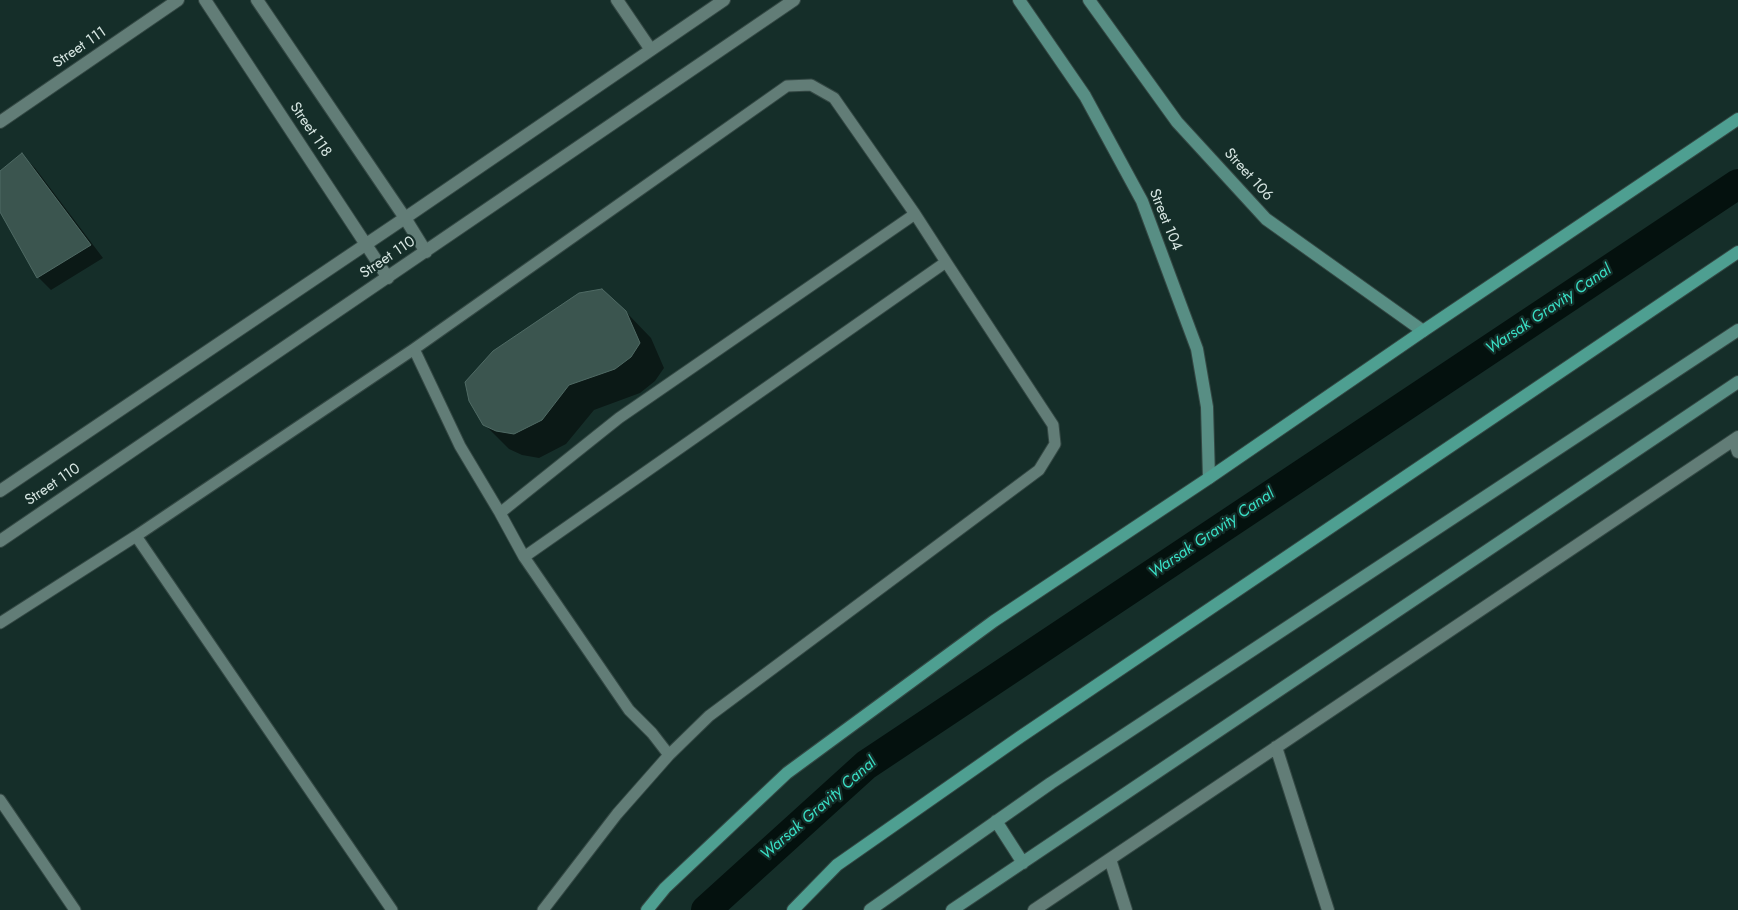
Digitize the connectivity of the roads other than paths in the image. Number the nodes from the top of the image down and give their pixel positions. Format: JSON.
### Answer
{"nodes":[{"id":1,"x":178,"y":0,"type":"edge"},
{"id":2,"x":205,"y":0,"type":"edge"},
{"id":3,"x":257,"y":0,"type":"edge"},
{"id":4,"x":617,"y":0,"type":"edge"},
{"id":5,"x":724,"y":0,"type":"edge"},
{"id":6,"x":794,"y":0,"type":"edge"},
{"id":7,"x":1020,"y":0,"type":"edge"},
{"id":8,"x":1089,"y":0,"type":"edge"},
{"id":9,"x":651,"y":50,"type":"junction"},
{"id":10,"x":1738,"y":119,"type":"edge"},
{"id":11,"x":0,"y":122,"type":"edge"},
{"id":12,"x":915,"y":214,"type":"junction"},
{"id":13,"x":406,"y":218,"type":"junction"},
{"id":14,"x":367,"y":244,"type":"junction"},
{"id":15,"x":426,"y":252,"type":"junction"},
{"id":16,"x":1738,"y":252,"type":"edge"},
{"id":17,"x":946,"y":262,"type":"junction"},
{"id":18,"x":388,"y":278,"type":"junction"},
{"id":19,"x":1738,"y":330,"type":"edge"},
{"id":20,"x":1423,"y":331,"type":"junction"},
{"id":21,"x":414,"y":349,"type":"junction"},
{"id":22,"x":1738,"y":382,"type":"edge"},
{"id":23,"x":1736,"y":438,"type":"edge"},
{"id":24,"x":1738,"y":452,"type":"edge"},
{"id":25,"x":1209,"y":478,"type":"junction"},
{"id":26,"x":0,"y":491,"type":"edge"},
{"id":27,"x":500,"y":513,"type":"junction"},
{"id":28,"x":136,"y":536,"type":"junction"},
{"id":29,"x":0,"y":541,"type":"edge"},
{"id":30,"x":524,"y":557,"type":"junction"},
{"id":31,"x":0,"y":623,"type":"edge"},
{"id":32,"x":1276,"y":747,"type":"junction"},
{"id":33,"x":669,"y":755,"type":"junction"},
{"id":34,"x":0,"y":800,"type":"edge"},
{"id":35,"x":996,"y":821,"type":"junction"},
{"id":36,"x":1110,"y":859,"type":"junction"},
{"id":37,"x":1023,"y":863,"type":"junction"},
{"id":38,"x":75,"y":910,"type":"edge"},
{"id":39,"x":392,"y":910,"type":"edge"},
{"id":40,"x":543,"y":910,"type":"edge"},
{"id":41,"x":647,"y":910,"type":"edge"},
{"id":42,"x":793,"y":910,"type":"edge"},
{"id":43,"x":870,"y":910,"type":"edge"},
{"id":44,"x":952,"y":910,"type":"edge"},
{"id":45,"x":1034,"y":910,"type":"edge"},
{"id":46,"x":1126,"y":910,"type":"edge"},
{"id":47,"x":1328,"y":910,"type":"edge"}],
"edges":[{"from":1,"to":11,"type":"street","name":"Street 111"},
{"from":2,"to":14,"type":"street","name":"Street 118"},
{"from":3,"to":13,"type":"street"},
{"from":4,"to":9,"type":"street"},
{"from":5,"to":9,"type":"street","name":"Street 110"},
{"from":6,"to":15,"type":"street","name":"Street 110"},
{"from":7,"to":25,"type":"main road","name":"Street 104"},
{"from":8,"to":20,"type":"main road","name":"Street 106"},
{"from":9,"to":13,"type":"street","name":"Street 110"},
{"from":10,"to":20,"type":"main road"},
{"from":12,"to":17,"type":"lane"},
{"from":12,"to":21,"type":"lane"},
{"from":12,"to":27,"type":"lane"},
{"from":13,"to":14,"type":"street","name":"Street 110"},
{"from":13,"to":15,"type":"street"},
{"from":14,"to":18,"type":"street","name":"Street 118"},
{"from":14,"to":26,"type":"street","name":"Street 110"},
{"from":15,"to":18,"type":"street","name":"Street 110"},
{"from":16,"to":42,"type":"main road"},
{"from":17,"to":30,"type":"lane"},
{"from":17,"to":33,"type":"lane"},
{"from":18,"to":29,"type":"street","name":"Street 110"},
{"from":19,"to":35,"type":"main road"},
{"from":20,"to":25,"type":"main road"},
{"from":21,"to":27,"type":"lane"},
{"from":21,"to":28,"type":"lane"},
{"from":22,"to":37,"type":"main road"},
{"from":23,"to":24,"type":"street"},
{"from":23,"to":32,"type":"street"},
{"from":25,"to":41,"type":"main road"},
{"from":27,"to":30,"type":"lane"},
{"from":28,"to":31,"type":"lane"},
{"from":28,"to":39,"type":"lane"},
{"from":30,"to":33,"type":"lane"},
{"from":32,"to":36,"type":"street"},
{"from":32,"to":47,"type":"street"},
{"from":33,"to":40,"type":"lane"},
{"from":34,"to":38,"type":"lane"},
{"from":35,"to":37,"type":"main road"},
{"from":35,"to":43,"type":"main road"},
{"from":36,"to":45,"type":"street"},
{"from":36,"to":46,"type":"street"},
{"from":37,"to":44,"type":"main road"}]}
